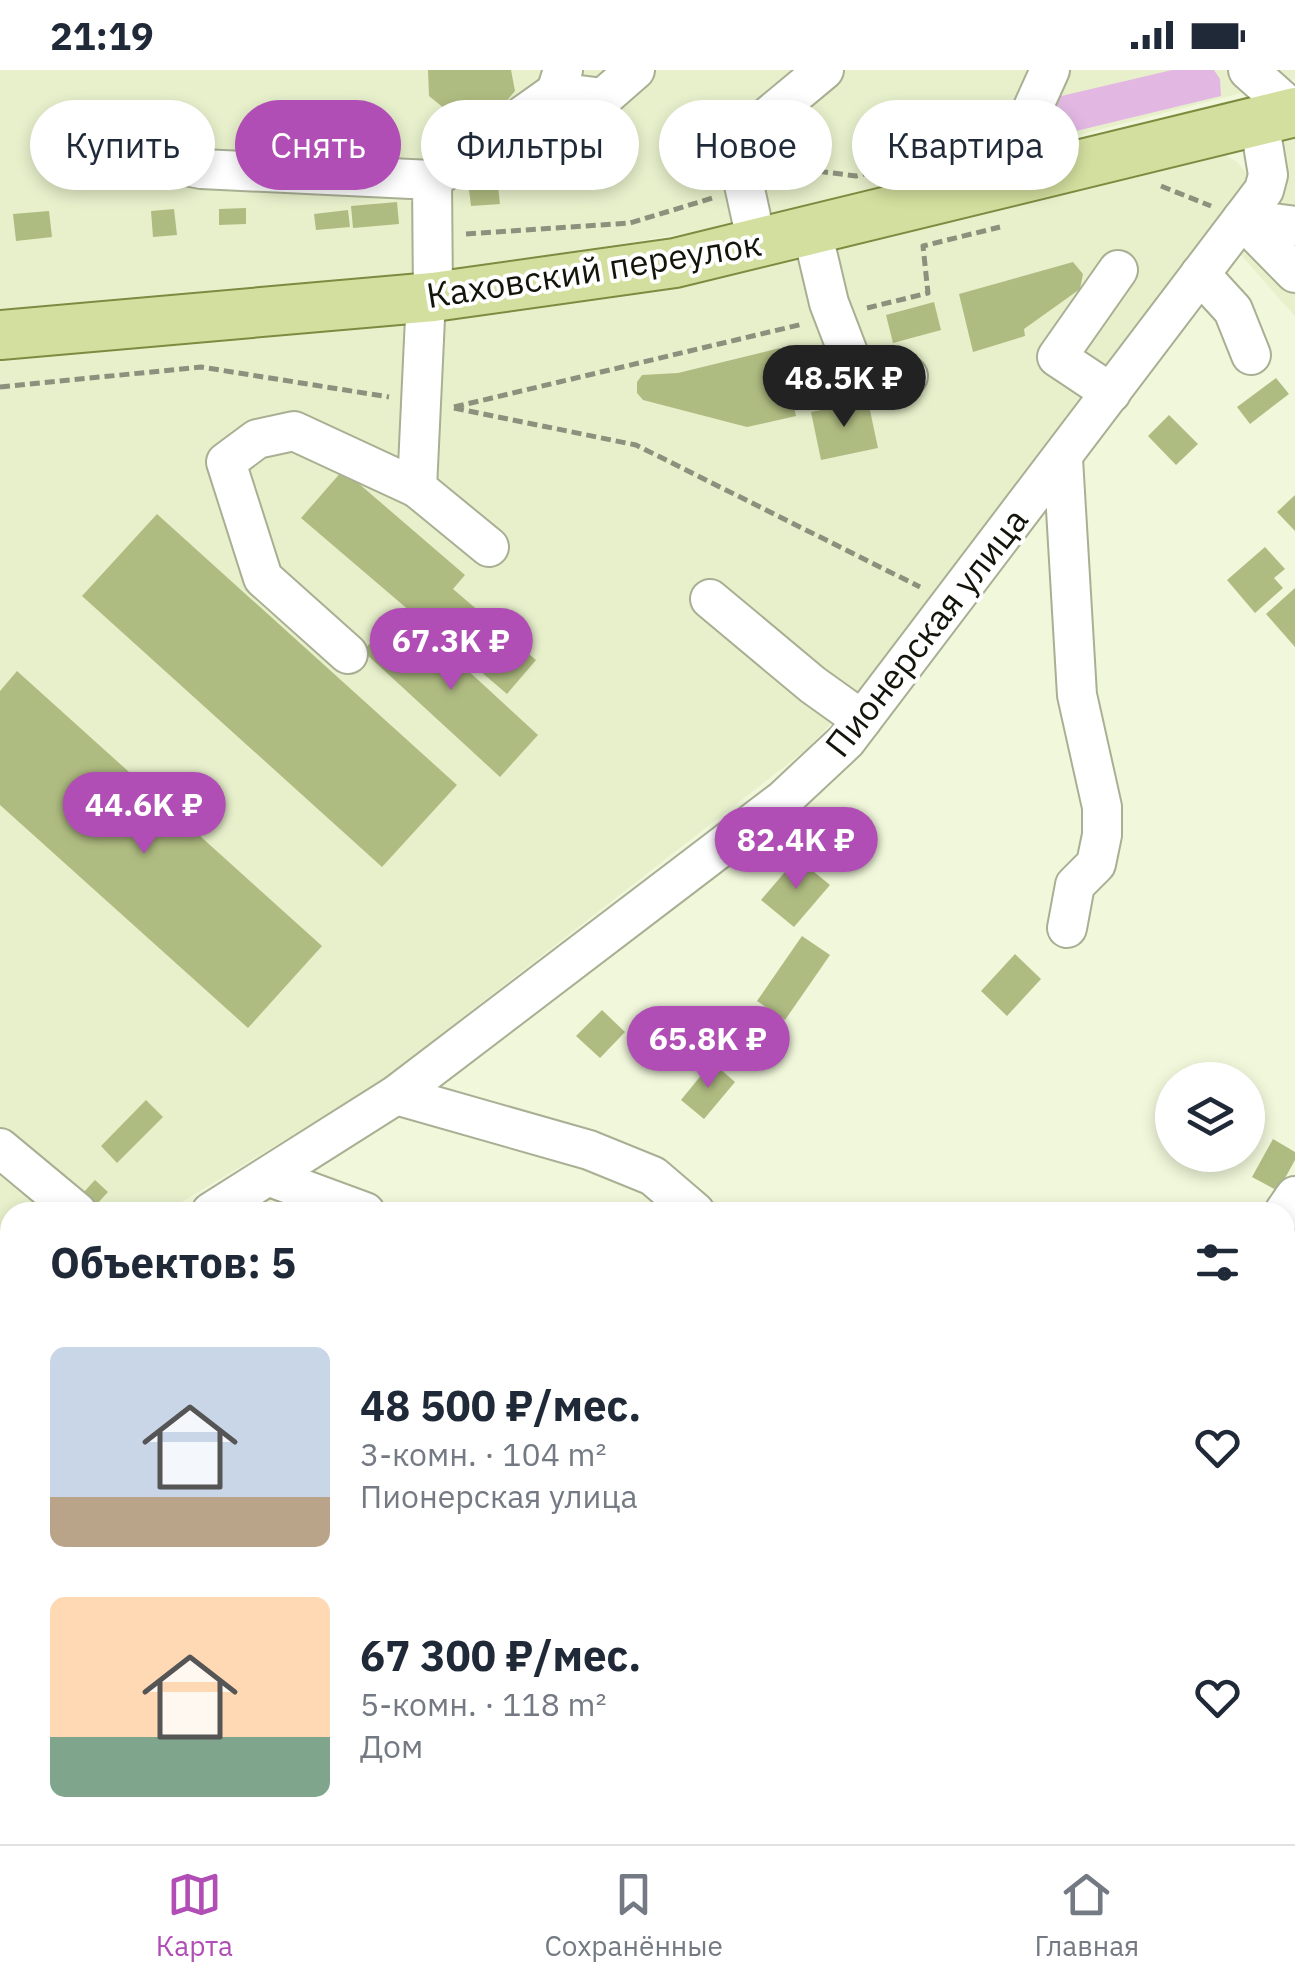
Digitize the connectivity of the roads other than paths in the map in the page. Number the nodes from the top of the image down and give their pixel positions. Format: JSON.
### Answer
{"nodes":[{"id":1,"x":635,"y":70,"type":"edge"},
{"id":2,"x":824,"y":70,"type":"edge"},
{"id":3,"x":1050,"y":70,"type":"edge"},
{"id":4,"x":1248,"y":70,"type":"edge"},
{"id":5,"x":560,"y":81,"type":"edge"},
{"id":6,"x":535,"y":100,"type":"edge"},
{"id":7,"x":1036,"y":100,"type":"edge"},
{"id":8,"x":1283,"y":115,"type":"edge"},
{"id":9,"x":1079,"y":164,"type":"edge"},
{"id":10,"x":215,"y":170,"type":"edge"},
{"id":11,"x":421,"y":179,"type":"edge"},
{"id":12,"x":432,"y":190,"type":"edge"},
{"id":13,"x":973,"y":190,"type":"edge"},
{"id":14,"x":1242,"y":218,"type":"junction"},
{"id":15,"x":1295,"y":226,"type":"edge"},
{"id":16,"x":812,"y":231,"type":"junction"},
{"id":17,"x":757,"y":244,"type":"junction"},
{"id":18,"x":1118,"y":270,"type":"dead end"},
{"id":19,"x":1295,"y":273,"type":"edge"},
{"id":20,"x":1200,"y":274,"type":"junction"},
{"id":21,"x":429,"y":297,"type":"junction"},
{"id":22,"x":0,"y":335,"type":"edge"},
{"id":23,"x":1251,"y":355,"type":"dead end"},
{"id":24,"x":908,"y":376,"type":"dead end"},
{"id":25,"x":1111,"y":393,"type":"junction"},
{"id":26,"x":1063,"y":458,"type":"junction"},
{"id":27,"x":418,"y":488,"type":"junction"},
{"id":28,"x":489,"y":547,"type":"dead end"},
{"id":29,"x":710,"y":600,"type":"dead end"},
{"id":30,"x":348,"y":654,"type":"dead end"},
{"id":31,"x":862,"y":720,"type":"junction"},
{"id":32,"x":1066,"y":928,"type":"dead end"},
{"id":33,"x":396,"y":1096,"type":"junction"},
{"id":34,"x":0,"y":1148,"type":"edge"},
{"id":35,"x":270,"y":1177,"type":"junction"},
{"id":36,"x":65,"y":1202,"type":"edge"},
{"id":37,"x":228,"y":1202,"type":"edge"},
{"id":38,"x":338,"y":1202,"type":"edge"},
{"id":39,"x":683,"y":1202,"type":"edge"}],
"edges":[{"from":1,"to":5,"type":"street"},
{"from":2,"to":17,"type":"street"},
{"from":3,"to":7,"type":"street"},
{"from":4,"to":8,"type":"street"},
{"from":5,"to":6,"type":"street"},
{"from":8,"to":9,"type":"main road","name":"Каховский переулок"},
{"from":8,"to":14,"type":"street","name":"Пионерская улица"},
{"from":10,"to":11,"type":"street"},
{"from":12,"to":21,"type":"street"},
{"from":13,"to":16,"type":"main road","name":"Каховский переулок"},
{"from":14,"to":15,"type":"street"},
{"from":14,"to":19,"type":"street"},
{"from":14,"to":20,"type":"street","name":"Пионерская улица"},
{"from":16,"to":17,"type":"main road","name":"Каховский переулок"},
{"from":16,"to":24,"type":"street"},
{"from":17,"to":21,"type":"main road","name":"Каховский переулок"},
{"from":18,"to":25,"type":"street"},
{"from":20,"to":23,"type":"street"},
{"from":20,"to":25,"type":"street","name":"Пионерская улица"},
{"from":21,"to":22,"type":"main road","name":"Каховский переулок"},
{"from":21,"to":27,"type":"street"},
{"from":25,"to":26,"type":"street","name":"Пионерская улица"},
{"from":26,"to":31,"type":"street","name":"Пионерская улица"},
{"from":26,"to":32,"type":"street"},
{"from":27,"to":28,"type":"street"},
{"from":27,"to":30,"type":"street"},
{"from":29,"to":31,"type":"street"},
{"from":31,"to":33,"type":"street","name":"Пионерская улица"},
{"from":33,"to":35,"type":"street","name":"Пионерская улица"},
{"from":33,"to":39,"type":"street"},
{"from":34,"to":36,"type":"street"},
{"from":35,"to":37,"type":"street","name":"Пионерская улица"},
{"from":35,"to":38,"type":"street"}]}
